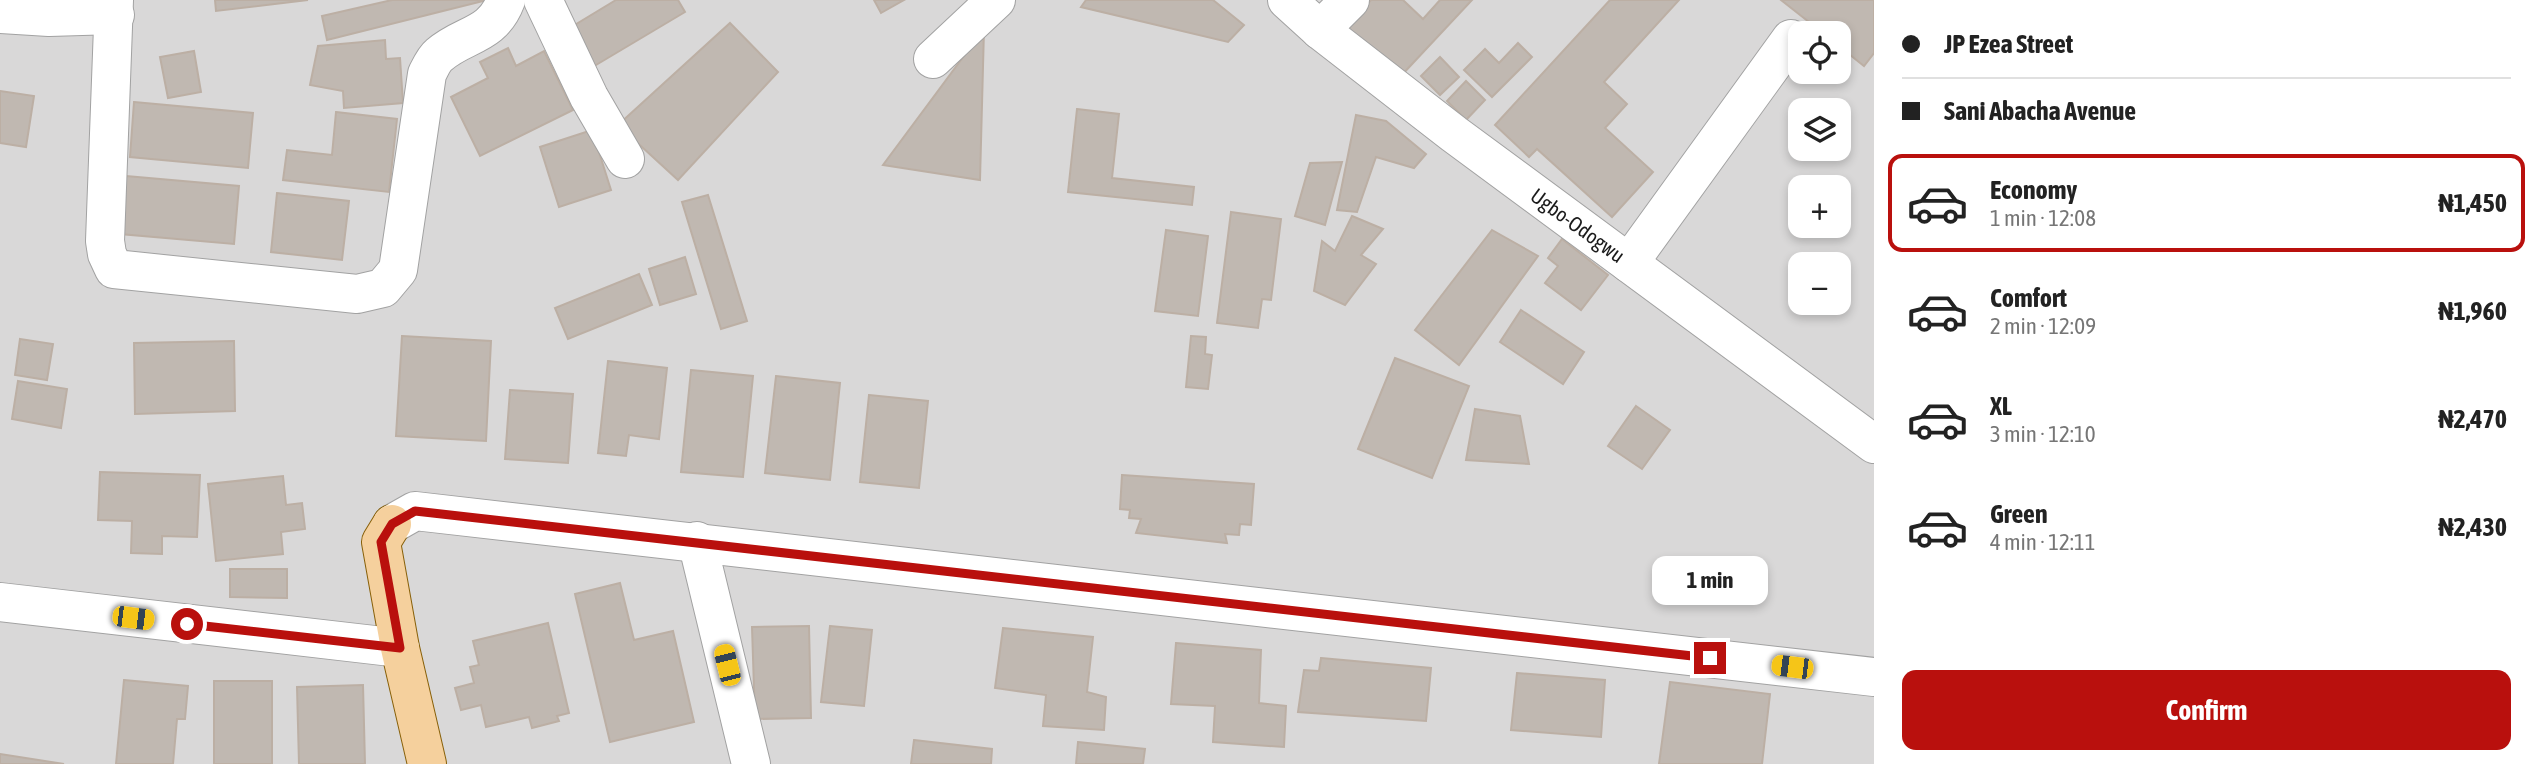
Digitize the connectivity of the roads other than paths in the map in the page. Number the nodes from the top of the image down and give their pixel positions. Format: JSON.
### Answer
{"nodes":[{"id":1,"x":506,"y":0,"type":"edge"},
{"id":2,"x":543,"y":0,"type":"edge"},
{"id":3,"x":996,"y":0,"type":"edge"},
{"id":4,"x":1287,"y":0,"type":"edge"},
{"id":5,"x":1350,"y":0,"type":"edge"},
{"id":6,"x":114,"y":7,"type":"edge"},
{"id":7,"x":0,"y":14,"type":"edge"},
{"id":8,"x":1320,"y":30,"type":"junction"},
{"id":9,"x":1788,"y":43,"type":"edge"},
{"id":10,"x":933,"y":59,"type":"dead end"},
{"id":11,"x":625,"y":159,"type":"dead end"},
{"id":12,"x":1629,"y":263,"type":"junction"},
{"id":13,"x":1874,"y":444,"type":"edge"},
{"id":14,"x":392,"y":524,"type":"joint"},
{"id":15,"x":697,"y":541,"type":"junction"},
{"id":16,"x":0,"y":602,"type":"edge"},
{"id":17,"x":400,"y":648,"type":"junction"},
{"id":18,"x":1874,"y":677,"type":"edge"},
{"id":19,"x":427,"y":764,"type":"edge"},
{"id":20,"x":751,"y":764,"type":"edge"}],
"edges":[{"from":1,"to":6,"type":"street"},
{"from":2,"to":11,"type":"street"},
{"from":3,"to":10,"type":"street"},
{"from":4,"to":8,"type":"street","name":"Ugbo-Odogwu"},
{"from":5,"to":8,"type":"street"},
{"from":6,"to":7,"type":"street"},
{"from":8,"to":12,"type":"street","name":"Ugbo-Odogwu"},
{"from":9,"to":12,"type":"street"},
{"from":12,"to":13,"type":"street","name":"Ugbo-Odogwu"},
{"from":14,"to":15,"type":"street"},
{"from":14,"to":17,"type":"main road"},
{"from":15,"to":18,"type":"street"},
{"from":15,"to":20,"type":"street"},
{"from":16,"to":17,"type":"street"},
{"from":17,"to":19,"type":"main road"}]}
